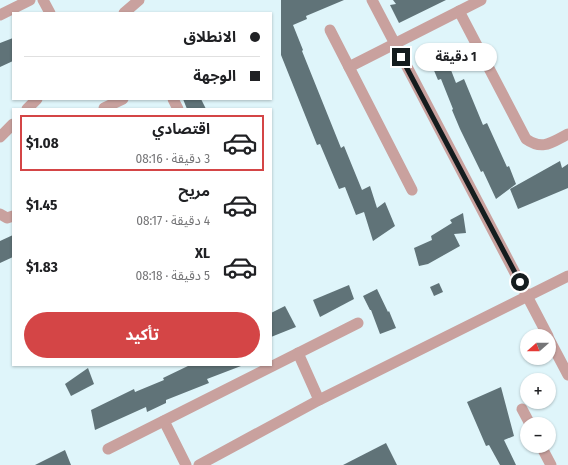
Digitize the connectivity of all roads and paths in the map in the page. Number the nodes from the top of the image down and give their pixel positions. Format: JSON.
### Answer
{"nodes":[{"id":1,"x":30,"y":0,"type":"edge"},
{"id":2,"x":43,"y":0,"type":"edge"},
{"id":3,"x":138,"y":0,"type":"edge"},
{"id":4,"x":372,"y":0,"type":"edge"},
{"id":5,"x":481,"y":0,"type":"edge"},
{"id":6,"x":460,"y":11,"type":"junction"},
{"id":7,"x":49,"y":12,"type":"edge"},
{"id":8,"x":125,"y":12,"type":"edge"},
{"id":9,"x":0,"y":15,"type":"edge"},
{"id":10,"x":330,"y":30,"type":"dead end"},
{"id":11,"x":394,"y":43,"type":"junction"},
{"id":12,"x":349,"y":67,"type":"junction"},
{"id":13,"x":35,"y":100,"type":"edge"},
{"id":14,"x":119,"y":100,"type":"edge"},
{"id":15,"x":103,"y":105,"type":"edge"},
{"id":16,"x":28,"y":108,"type":"edge"},
{"id":17,"x":12,"y":125,"type":"edge"},
{"id":18,"x":568,"y":134,"type":"edge"},
{"id":19,"x":0,"y":137,"type":"edge"},
{"id":20,"x":412,"y":190,"type":"dead end"},
{"id":21,"x":0,"y":214,"type":"edge"},
{"id":22,"x":12,"y":216,"type":"edge"},
{"id":23,"x":568,"y":276,"type":"edge"},
{"id":24,"x":527,"y":297,"type":"junction"},
{"id":25,"x":358,"y":323,"type":"dead end"},
{"id":26,"x":544,"y":329,"type":"edge"},
{"id":27,"x":556,"y":352,"type":"edge"},
{"id":28,"x":298,"y":353,"type":"junction"},
{"id":29,"x":568,"y":375,"type":"edge"},
{"id":30,"x":319,"y":400,"type":"junction"},
{"id":31,"x":522,"y":409,"type":"dead end"},
{"id":32,"x":526,"y":417,"type":"edge"},
{"id":33,"x":164,"y":421,"type":"junction"},
{"id":34,"x":108,"y":449,"type":"dead end"},
{"id":35,"x":545,"y":453,"type":"edge"},
{"id":36,"x":186,"y":465,"type":"edge"},
{"id":37,"x":199,"y":465,"type":"edge"},
{"id":38,"x":551,"y":465,"type":"edge"}],
"edges":[{"from":1,"to":9,"type":"street"},
{"from":2,"to":7,"type":"street"},
{"from":3,"to":8,"type":"street"},
{"from":4,"to":11,"type":"street"},
{"from":5,"to":6,"type":"street"},
{"from":6,"to":11,"type":"street"},
{"from":6,"to":18,"type":"street"},
{"from":10,"to":12,"type":"street"},
{"from":11,"to":12,"type":"street"},
{"from":11,"to":24,"type":"street"},
{"from":12,"to":20,"type":"street"},
{"from":13,"to":16,"type":"street"},
{"from":14,"to":15,"type":"street"},
{"from":17,"to":19,"type":"street"},
{"from":21,"to":22,"type":"street"},
{"from":23,"to":24,"type":"street"},
{"from":24,"to":26,"type":"street"},
{"from":24,"to":30,"type":"street"},
{"from":25,"to":28,"type":"street"},
{"from":27,"to":29,"type":"street"},
{"from":28,"to":30,"type":"street"},
{"from":28,"to":33,"type":"street"},
{"from":30,"to":37,"type":"street"},
{"from":31,"to":32,"type":"street"},
{"from":33,"to":34,"type":"street"},
{"from":33,"to":36,"type":"street"},
{"from":35,"to":38,"type":"street"}]}
